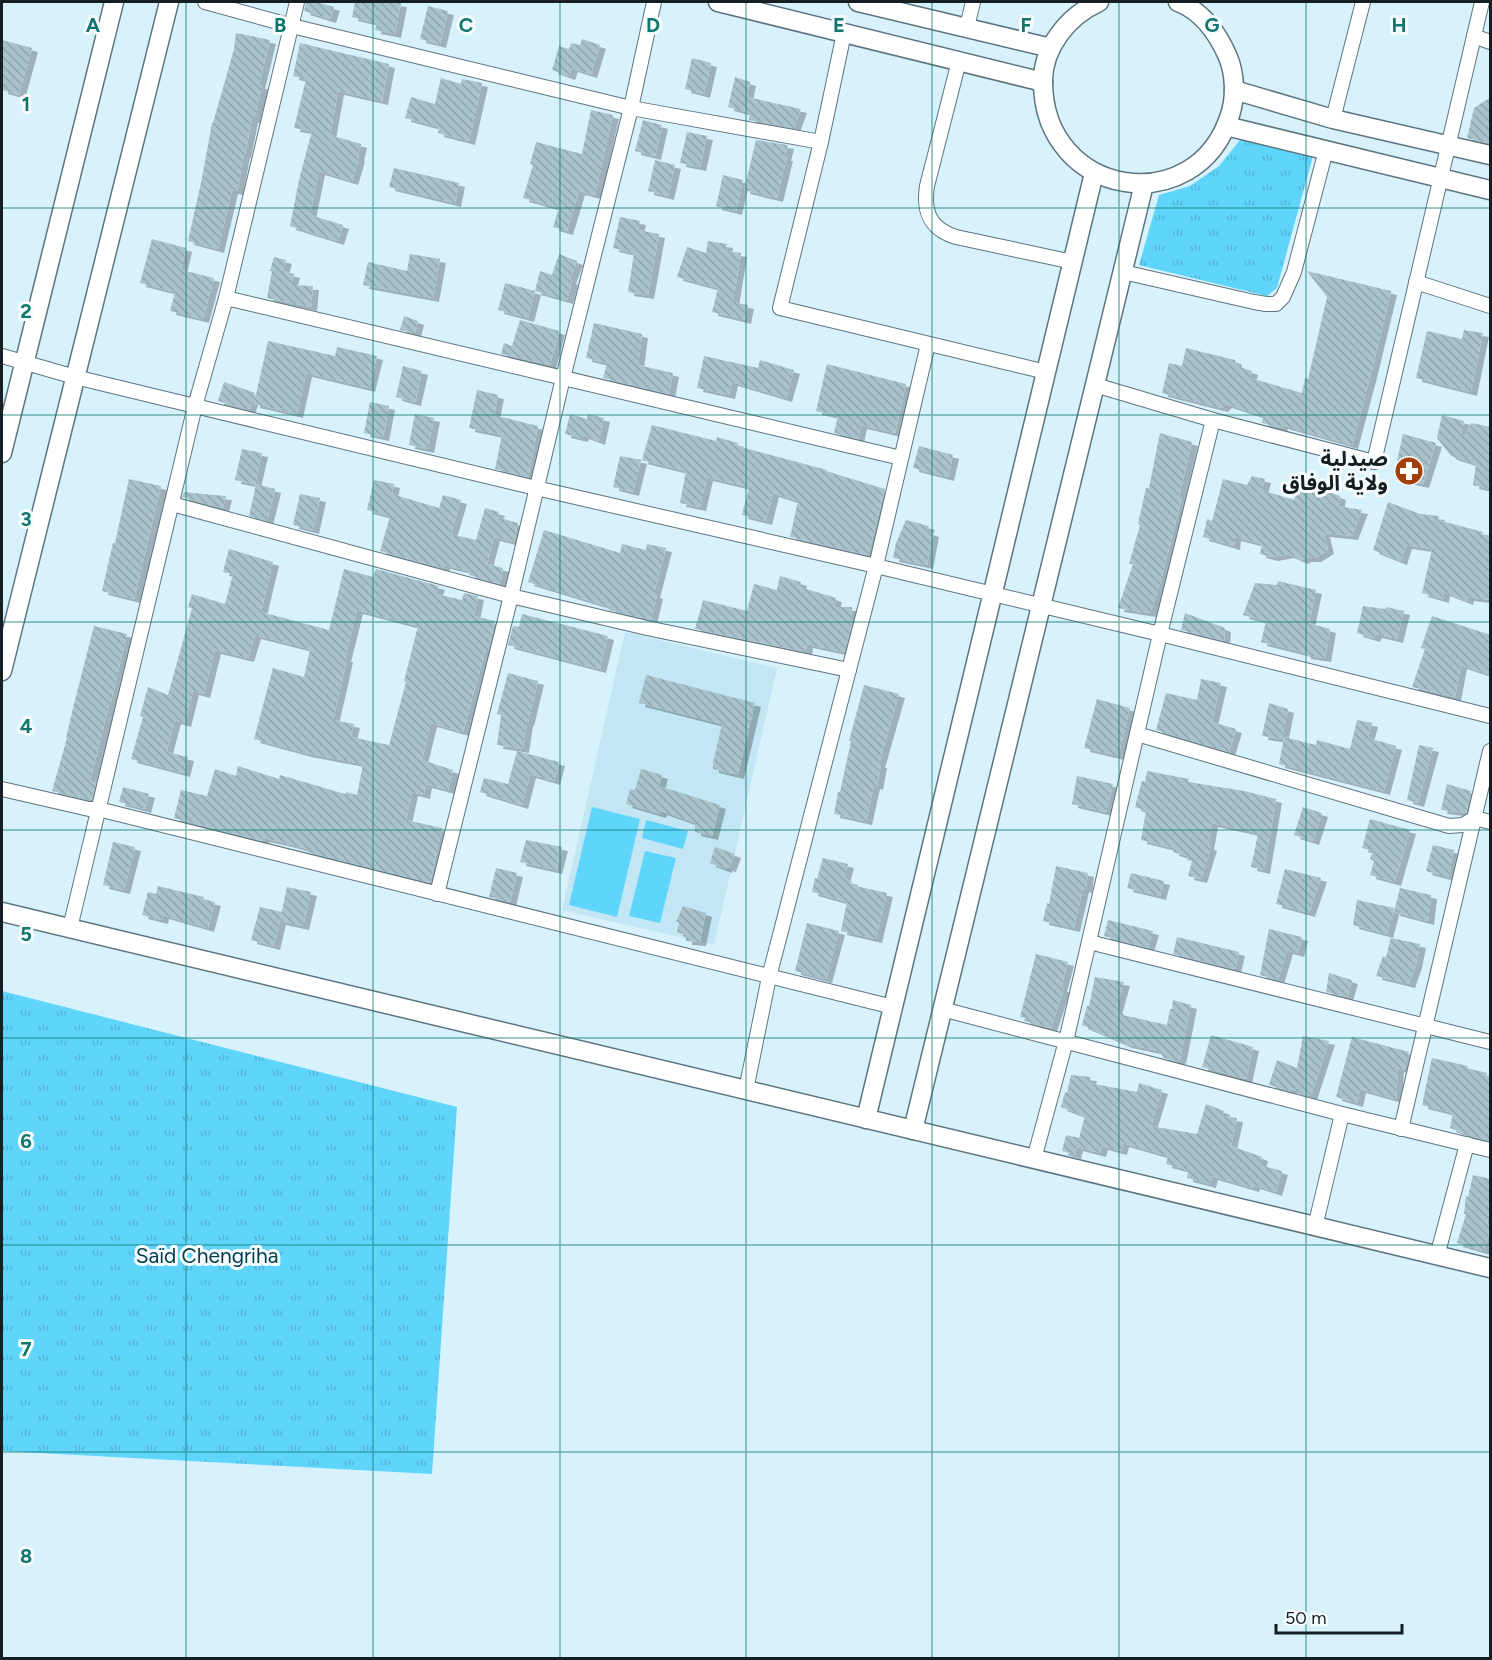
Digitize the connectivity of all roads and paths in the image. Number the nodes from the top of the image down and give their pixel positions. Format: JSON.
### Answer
{"nodes":[{"id":1,"x":114,"y":2,"type":"edge"},
{"id":2,"x":169,"y":2,"type":"edge"},
{"id":3,"x":205,"y":2,"type":"edge"},
{"id":4,"x":297,"y":2,"type":"edge"},
{"id":5,"x":654,"y":2,"type":"edge"},
{"id":6,"x":718,"y":2,"type":"edge"},
{"id":7,"x":858,"y":2,"type":"edge"},
{"id":8,"x":973,"y":2,"type":"edge"},
{"id":9,"x":1099,"y":2,"type":"edge"},
{"id":10,"x":1182,"y":2,"type":"edge"},
{"id":11,"x":1363,"y":2,"type":"edge"},
{"id":12,"x":1482,"y":2,"type":"edge"},
{"id":13,"x":292,"y":26,"type":"junction"},
{"id":14,"x":967,"y":27,"type":"junction"},
{"id":15,"x":844,"y":33,"type":"junction"},
{"id":16,"x":1474,"y":36,"type":"junction"},
{"id":17,"x":1491,"y":42,"type":"edge"},
{"id":18,"x":1051,"y":48,"type":"junction"},
{"id":19,"x":959,"y":61,"type":"junction"},
{"id":20,"x":1043,"y":82,"type":"junction"},
{"id":21,"x":1234,"y":90,"type":"junction"},
{"id":22,"x":631,"y":108,"type":"junction"},
{"id":23,"x":1333,"y":119,"type":"junction"},
{"id":24,"x":1226,"y":126,"type":"junction"},
{"id":25,"x":821,"y":142,"type":"junction"},
{"id":26,"x":1448,"y":146,"type":"junction"},
{"id":27,"x":1326,"y":150,"type":"junction"},
{"id":28,"x":1491,"y":155,"type":"edge"},
{"id":29,"x":1094,"y":173,"type":"junction"},
{"id":30,"x":1441,"y":178,"type":"junction"},
{"id":31,"x":1144,"y":184,"type":"junction"},
{"id":32,"x":1491,"y":190,"type":"edge"},
{"id":33,"x":1073,"y":262,"type":"junction"},
{"id":34,"x":1123,"y":272,"type":"junction"},
{"id":35,"x":1416,"y":282,"type":"junction"},
{"id":36,"x":226,"y":298,"type":"junction"},
{"id":37,"x":1491,"y":306,"type":"edge"},
{"id":38,"x":928,"y":344,"type":"junction"},
{"id":39,"x":2,"y":356,"type":"edge"},
{"id":40,"x":23,"y":362,"type":"junction"},
{"id":41,"x":1046,"y":372,"type":"junction"},
{"id":42,"x":75,"y":376,"type":"junction"},
{"id":43,"x":563,"y":378,"type":"junction"},
{"id":44,"x":1095,"y":385,"type":"junction"},
{"id":45,"x":195,"y":406,"type":"junction"},
{"id":46,"x":1213,"y":420,"type":"junction"},
{"id":47,"x":2,"y":453,"type":"edge"},
{"id":48,"x":901,"y":458,"type":"junction"},
{"id":49,"x":536,"y":488,"type":"junction"},
{"id":50,"x":171,"y":504,"type":"junction"},
{"id":51,"x":876,"y":566,"type":"junction"},
{"id":52,"x":993,"y":594,"type":"junction"},
{"id":53,"x":511,"y":596,"type":"junction"},
{"id":54,"x":1041,"y":606,"type":"junction"},
{"id":55,"x":1160,"y":634,"type":"junction"},
{"id":56,"x":849,"y":670,"type":"junction"},
{"id":57,"x":2,"y":671,"type":"edge"},
{"id":58,"x":1491,"y":716,"type":"edge"},
{"id":59,"x":1137,"y":734,"type":"junction"},
{"id":60,"x":1491,"y":751,"type":"edge"},
{"id":61,"x":2,"y":789,"type":"edge"},
{"id":62,"x":98,"y":809,"type":"junction"},
{"id":63,"x":1475,"y":818,"type":"junction"},
{"id":64,"x":1491,"y":822,"type":"edge"},
{"id":65,"x":437,"y":894,"type":"junction"},
{"id":66,"x":2,"y":912,"type":"edge"},
{"id":67,"x":70,"y":928,"type":"junction"},
{"id":68,"x":1089,"y":942,"type":"junction"},
{"id":69,"x":769,"y":977,"type":"junction"},
{"id":70,"x":893,"y":1008,"type":"junction"},
{"id":71,"x":942,"y":1010,"type":"junction"},
{"id":72,"x":1425,"y":1026,"type":"junction"},
{"id":73,"x":1066,"y":1041,"type":"junction"},
{"id":74,"x":1491,"y":1042,"type":"edge"},
{"id":75,"x":746,"y":1090,"type":"junction"},
{"id":76,"x":1342,"y":1114,"type":"junction"},
{"id":77,"x":866,"y":1119,"type":"junction"},
{"id":78,"x":1401,"y":1129,"type":"junction"},
{"id":79,"x":913,"y":1130,"type":"junction"},
{"id":80,"x":1467,"y":1144,"type":"junction"},
{"id":81,"x":1491,"y":1150,"type":"edge"},
{"id":82,"x":1034,"y":1159,"type":"junction"},
{"id":83,"x":1315,"y":1227,"type":"junction"},
{"id":84,"x":1437,"y":1256,"type":"junction"},
{"id":85,"x":1491,"y":1268,"type":"edge"}],
"edges":[{"from":1,"to":40,"type":"street"},
{"from":2,"to":42,"type":"street"},
{"from":3,"to":13,"type":"street"},
{"from":4,"to":13,"type":"street"},
{"from":5,"to":22,"type":"street"},
{"from":6,"to":15,"type":"street"},
{"from":7,"to":14,"type":"street"},
{"from":8,"to":14,"type":"street"},
{"from":9,"to":18,"type":"street"},
{"from":10,"to":21,"type":"street"},
{"from":11,"to":23,"type":"street"},
{"from":12,"to":16,"type":"street"},
{"from":13,"to":22,"type":"street"},
{"from":13,"to":36,"type":"street"},
{"from":14,"to":18,"type":"street"},
{"from":15,"to":19,"type":"street"},
{"from":15,"to":25,"type":"street"},
{"from":16,"to":17,"type":"street"},
{"from":16,"to":26,"type":"street"},
{"from":18,"to":20,"type":"street"},
{"from":19,"to":20,"type":"street"},
{"from":19,"to":33,"type":"street"},
{"from":20,"to":29,"type":"street"},
{"from":21,"to":23,"type":"street"},
{"from":21,"to":24,"type":"street"},
{"from":22,"to":25,"type":"street"},
{"from":22,"to":43,"type":"street"},
{"from":23,"to":26,"type":"street"},
{"from":24,"to":27,"type":"street"},
{"from":24,"to":31,"type":"street"},
{"from":25,"to":38,"type":"street"},
{"from":26,"to":28,"type":"street"},
{"from":26,"to":30,"type":"street"},
{"from":27,"to":30,"type":"street"},
{"from":27,"to":34,"type":"street"},
{"from":29,"to":31,"type":"street"},
{"from":29,"to":33,"type":"street"},
{"from":30,"to":32,"type":"street"},
{"from":30,"to":35,"type":"street"},
{"from":31,"to":34,"type":"street"},
{"from":33,"to":41,"type":"street"},
{"from":34,"to":44,"type":"street"},
{"from":35,"to":37,"type":"street"},
{"from":35,"to":46,"type":"street"},
{"from":36,"to":43,"type":"street"},
{"from":36,"to":45,"type":"street"},
{"from":38,"to":41,"type":"street"},
{"from":38,"to":48,"type":"street"},
{"from":39,"to":40,"type":"street"},
{"from":40,"to":42,"type":"street"},
{"from":40,"to":47,"type":"street"},
{"from":41,"to":52,"type":"street"},
{"from":42,"to":45,"type":"street"},
{"from":42,"to":57,"type":"street"},
{"from":43,"to":48,"type":"street"},
{"from":43,"to":49,"type":"street"},
{"from":44,"to":46,"type":"street"},
{"from":44,"to":54,"type":"street"},
{"from":45,"to":49,"type":"street"},
{"from":45,"to":50,"type":"street"},
{"from":46,"to":55,"type":"street"},
{"from":48,"to":51,"type":"street"},
{"from":49,"to":51,"type":"street"},
{"from":49,"to":53,"type":"street"},
{"from":50,"to":53,"type":"street"},
{"from":50,"to":62,"type":"street"},
{"from":51,"to":52,"type":"street"},
{"from":51,"to":56,"type":"street"},
{"from":52,"to":54,"type":"street"},
{"from":52,"to":70,"type":"street"},
{"from":53,"to":56,"type":"street"},
{"from":53,"to":65,"type":"street"},
{"from":54,"to":55,"type":"street"},
{"from":54,"to":71,"type":"street"},
{"from":55,"to":58,"type":"street"},
{"from":55,"to":59,"type":"street"},
{"from":56,"to":69,"type":"street"},
{"from":59,"to":63,"type":"street"},
{"from":59,"to":68,"type":"street"},
{"from":60,"to":63,"type":"street"},
{"from":61,"to":62,"type":"street"},
{"from":62,"to":65,"type":"street"},
{"from":62,"to":67,"type":"street"},
{"from":63,"to":64,"type":"street"},
{"from":63,"to":72,"type":"street"},
{"from":65,"to":69,"type":"street"},
{"from":66,"to":67,"type":"street"},
{"from":67,"to":75,"type":"street"},
{"from":68,"to":72,"type":"street"},
{"from":68,"to":73,"type":"street"},
{"from":69,"to":70,"type":"street"},
{"from":69,"to":75,"type":"street"},
{"from":70,"to":77,"type":"street"},
{"from":71,"to":73,"type":"street"},
{"from":71,"to":79,"type":"street"},
{"from":72,"to":74,"type":"street"},
{"from":72,"to":78,"type":"street"},
{"from":73,"to":76,"type":"street"},
{"from":73,"to":82,"type":"street"},
{"from":75,"to":77,"type":"street"},
{"from":76,"to":78,"type":"street"},
{"from":76,"to":83,"type":"street"},
{"from":77,"to":79,"type":"street"},
{"from":78,"to":80,"type":"street"},
{"from":79,"to":82,"type":"street"},
{"from":80,"to":81,"type":"street"},
{"from":80,"to":84,"type":"street"},
{"from":82,"to":83,"type":"street"},
{"from":83,"to":84,"type":"street"},
{"from":84,"to":85,"type":"street"}]}
